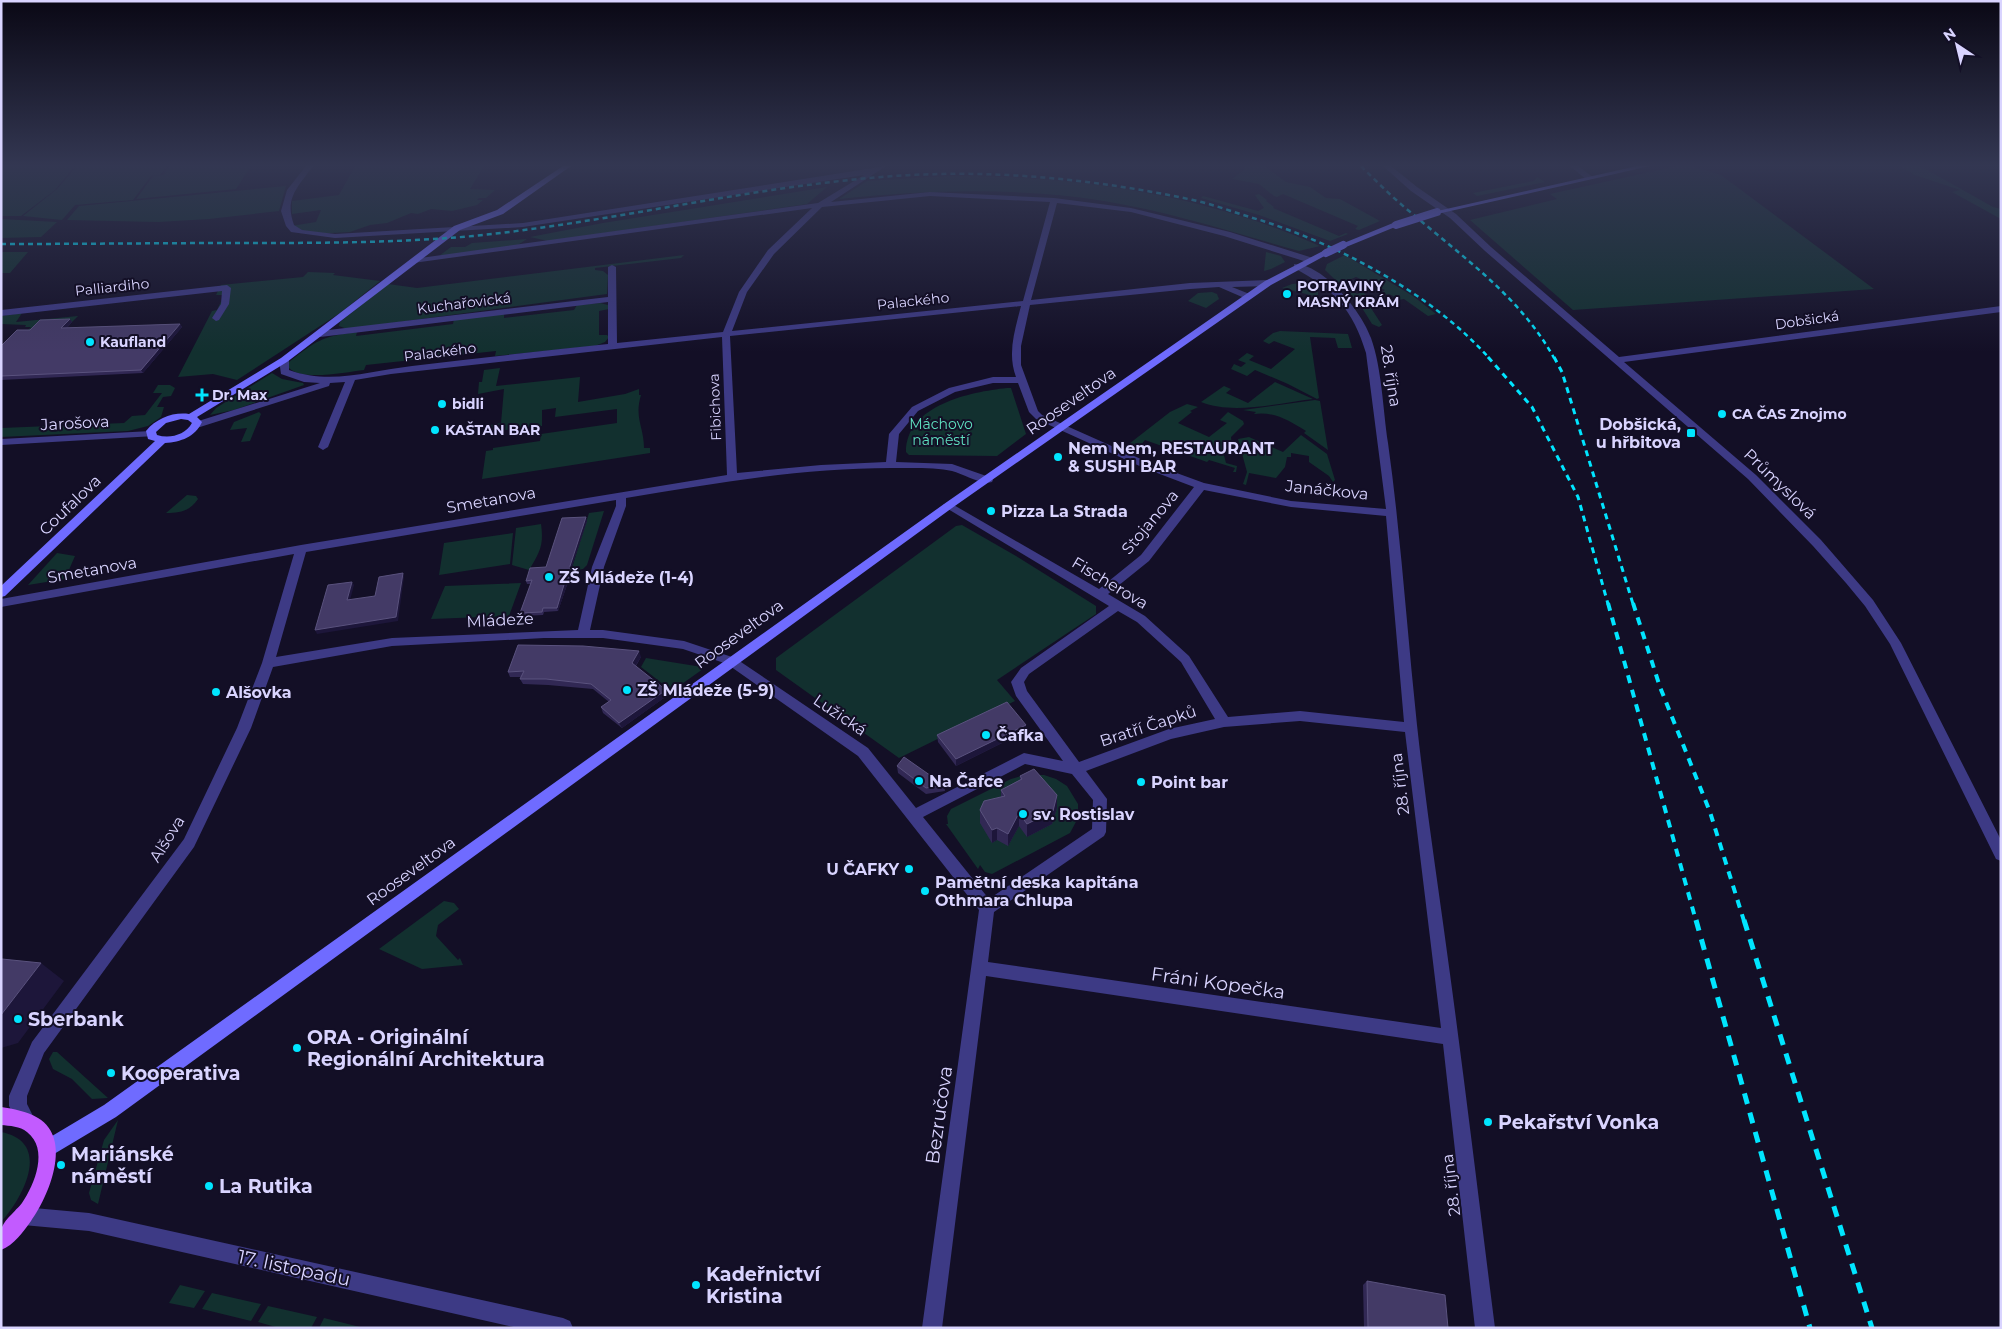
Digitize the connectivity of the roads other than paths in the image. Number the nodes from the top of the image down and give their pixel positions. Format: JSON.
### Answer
{"nodes":[{"id":1,"x":292,"y":228,"type":"edge"},
{"id":2,"x":457,"y":228,"type":"joint"},
{"id":3,"x":656,"y":228,"type":"edge"},
{"id":4,"x":796,"y":228,"type":"edge"},
{"id":5,"x":1046,"y":228,"type":"edge"},
{"id":6,"x":1203,"y":228,"type":"edge"},
{"id":7,"x":1388,"y":228,"type":"edge"},
{"id":8,"x":1461,"y":228,"type":"edge"},
{"id":9,"x":1310,"y":260,"type":"junction"},
{"id":10,"x":413,"y":262,"type":"junction"},
{"id":11,"x":612,"y":266,"type":"dead end"},
{"id":12,"x":1297,"y":266,"type":"junction"},
{"id":13,"x":1268,"y":283,"type":"junction"},
{"id":14,"x":1217,"y":284,"type":"junction"},
{"id":15,"x":1249,"y":297,"type":"junction"},
{"id":16,"x":612,"y":299,"type":"junction"},
{"id":17,"x":1026,"y":304,"type":"junction"},
{"id":18,"x":2001,"y":309,"type":"edge"},
{"id":19,"x":1,"y":313,"type":"edge"},
{"id":20,"x":216,"y":318,"type":"dead end"},
{"id":21,"x":320,"y":334,"type":"junction"},
{"id":22,"x":726,"y":335,"type":"junction"},
{"id":23,"x":613,"y":346,"type":"junction"},
{"id":24,"x":284,"y":360,"type":"junction"},
{"id":25,"x":1618,"y":360,"type":"junction"},
{"id":26,"x":351,"y":378,"type":"junction"},
{"id":27,"x":1022,"y":380,"type":"junction"},
{"id":28,"x":336,"y":382,"type":"junction"},
{"id":29,"x":194,"y":421,"type":"junction"},
{"id":30,"x":1062,"y":428,"type":"junction"},
{"id":31,"x":151,"y":434,"type":"junction"},
{"id":32,"x":162,"y":440,"type":"junction"},
{"id":33,"x":1,"y":442,"type":"edge"},
{"id":34,"x":323,"y":447,"type":"dead end"},
{"id":35,"x":891,"y":465,"type":"junction"},
{"id":36,"x":732,"y":477,"type":"junction"},
{"id":37,"x":988,"y":480,"type":"junction"},
{"id":38,"x":1201,"y":486,"type":"junction"},
{"id":39,"x":621,"y":495,"type":"junction"},
{"id":40,"x":948,"y":506,"type":"junction"},
{"id":41,"x":1392,"y":513,"type":"junction"},
{"id":42,"x":301,"y":549,"type":"junction"},
{"id":43,"x":1,"y":594,"type":"edge"},
{"id":44,"x":1100,"y":596,"type":"junction"},
{"id":45,"x":1,"y":603,"type":"edge"},
{"id":46,"x":1117,"y":606,"type":"junction"},
{"id":47,"x":583,"y":633,"type":"junction"},
{"id":48,"x":731,"y":661,"type":"junction"},
{"id":49,"x":268,"y":663,"type":"junction"},
{"id":50,"x":1224,"y":722,"type":"junction"},
{"id":51,"x":1411,"y":728,"type":"junction"},
{"id":52,"x":1076,"y":769,"type":"junction"},
{"id":53,"x":914,"y":816,"type":"junction"},
{"id":54,"x":2001,"y":855,"type":"edge"},
{"id":55,"x":987,"y":908,"type":"junction"},
{"id":56,"x":980,"y":968,"type":"junction"},
{"id":57,"x":1450,"y":1037,"type":"junction"},
{"id":58,"x":1,"y":1116,"type":"edge"},
{"id":59,"x":26,"y":1120,"type":"junction"},
{"id":60,"x":48,"y":1148,"type":"junction"},
{"id":61,"x":23,"y":1216,"type":"junction"},
{"id":62,"x":1,"y":1241,"type":"edge"},
{"id":63,"x":563,"y":1328,"type":"edge"},
{"id":64,"x":932,"y":1328,"type":"edge"},
{"id":65,"x":1485,"y":1328,"type":"edge"}],
"edges":[{"from":1,"to":2,"type":"street"},
{"from":2,"to":10,"type":"main road","name":"Kuchařovická"},
{"from":3,"to":10,"type":"street"},
{"from":4,"to":22,"type":"street"},
{"from":5,"to":17,"type":"street","name":"Janáčkova"},
{"from":6,"to":9,"type":"street"},
{"from":7,"to":9,"type":"main road","name":"Rooseveltova","bridge":true},
{"from":8,"to":25,"type":"street","name":"Průmyslová"},
{"from":9,"to":12,"type":"main road","name":"Rooseveltova"},
{"from":10,"to":21,"type":"main road","name":"Kuchařovická"},
{"from":11,"to":16,"type":"street"},
{"from":12,"to":13,"type":"main road","name":"Rooseveltova"},
{"from":12,"to":41,"type":"street","name":"28. října"},
{"from":13,"to":14,"type":"street","name":"Palackého"},
{"from":13,"to":15,"type":"main road","name":"Rooseveltova"},
{"from":14,"to":15,"type":"street","name":"Palackého"},
{"from":14,"to":17,"type":"street","name":"Palackého"},
{"from":15,"to":30,"type":"main road","name":"Rooseveltova"},
{"from":16,"to":21,"type":"street","name":"Kuchařovická"},
{"from":16,"to":23,"type":"street"},
{"from":17,"to":22,"type":"street","name":"Palackého"},
{"from":17,"to":27,"type":"street","name":"Janáčkova"},
{"from":18,"to":25,"type":"street","name":"Dobšická"},
{"from":19,"to":20,"type":"street","name":"Palliardiho"},
{"from":21,"to":24,"type":"main road","name":"Kuchařovická"},
{"from":22,"to":23,"type":"street","name":"Palackého"},
{"from":22,"to":36,"type":"street","name":"Fibichova"},
{"from":23,"to":26,"type":"street","name":"Palackého"},
{"from":24,"to":28,"type":"street","name":"Palackého"},
{"from":24,"to":29,"type":"main road","name":"Kuchařovická"},
{"from":25,"to":54,"type":"street","name":"Průmyslová"},
{"from":26,"to":28,"type":"street","name":"Palackého"},
{"from":26,"to":34,"type":"street"},
{"from":27,"to":30,"type":"street","name":"Janáčkova"},
{"from":27,"to":35,"type":"street"},
{"from":28,"to":29,"type":"street"},
{"from":29,"to":31,"type":"main road"},
{"from":29,"to":32,"type":"main road","name":"Kuchařovická"},
{"from":30,"to":37,"type":"main road","name":"Rooseveltova"},
{"from":30,"to":38,"type":"street","name":"Janáčkova"},
{"from":31,"to":32,"type":"main road"},
{"from":31,"to":33,"type":"street","name":"Jarošova"},
{"from":32,"to":43,"type":"main road","name":"Coufalova"},
{"from":35,"to":36,"type":"street","name":"Smetanova"},
{"from":35,"to":37,"type":"street","name":"Smetanova"},
{"from":36,"to":39,"type":"street","name":"Smetanova"},
{"from":37,"to":40,"type":"main road","name":"Rooseveltova"},
{"from":38,"to":41,"type":"street","name":"Janáčkova"},
{"from":38,"to":44,"type":"street","name":"Stojanova"},
{"from":39,"to":42,"type":"street","name":"Smetanova"},
{"from":39,"to":47,"type":"street"},
{"from":40,"to":44,"type":"street","name":"Fischerova"},
{"from":40,"to":48,"type":"main road","name":"Rooseveltova"},
{"from":41,"to":51,"type":"street","name":"28. října"},
{"from":42,"to":45,"type":"street","name":"Smetanova"},
{"from":42,"to":49,"type":"street","name":"Alšova"},
{"from":44,"to":46,"type":"street","name":"Fischerova"},
{"from":46,"to":50,"type":"street","name":"Fischerova"},
{"from":46,"to":52,"type":"street"},
{"from":47,"to":48,"type":"street","name":"Mládeže"},
{"from":47,"to":49,"type":"street","name":"Mládeže"},
{"from":48,"to":53,"type":"street","name":"Lužická"},
{"from":48,"to":60,"type":"main road","name":"Rooseveltova"},
{"from":49,"to":59,"type":"street","name":"Alšova"},
{"from":50,"to":51,"type":"street","name":"Bratří Čapků"},
{"from":50,"to":52,"type":"street","name":"Bratří Čapků"},
{"from":51,"to":57,"type":"street","name":"28. října"},
{"from":52,"to":53,"type":"street"},
{"from":52,"to":55,"type":"street"},
{"from":53,"to":55,"type":"street","name":"Lužická"},
{"from":55,"to":56,"type":"street","name":"Bezručova"},
{"from":56,"to":57,"type":"street","name":"Fráni Kopečka"},
{"from":56,"to":64,"type":"street","name":"Bezručova"},
{"from":57,"to":65,"type":"street","name":"28. října"},
{"from":58,"to":59,"type":"main road"},
{"from":59,"to":60,"type":"main road"},
{"from":60,"to":61,"type":"main road"},
{"from":61,"to":62,"type":"main road"},
{"from":61,"to":63,"type":"street","name":"17. listopadu"}]}
